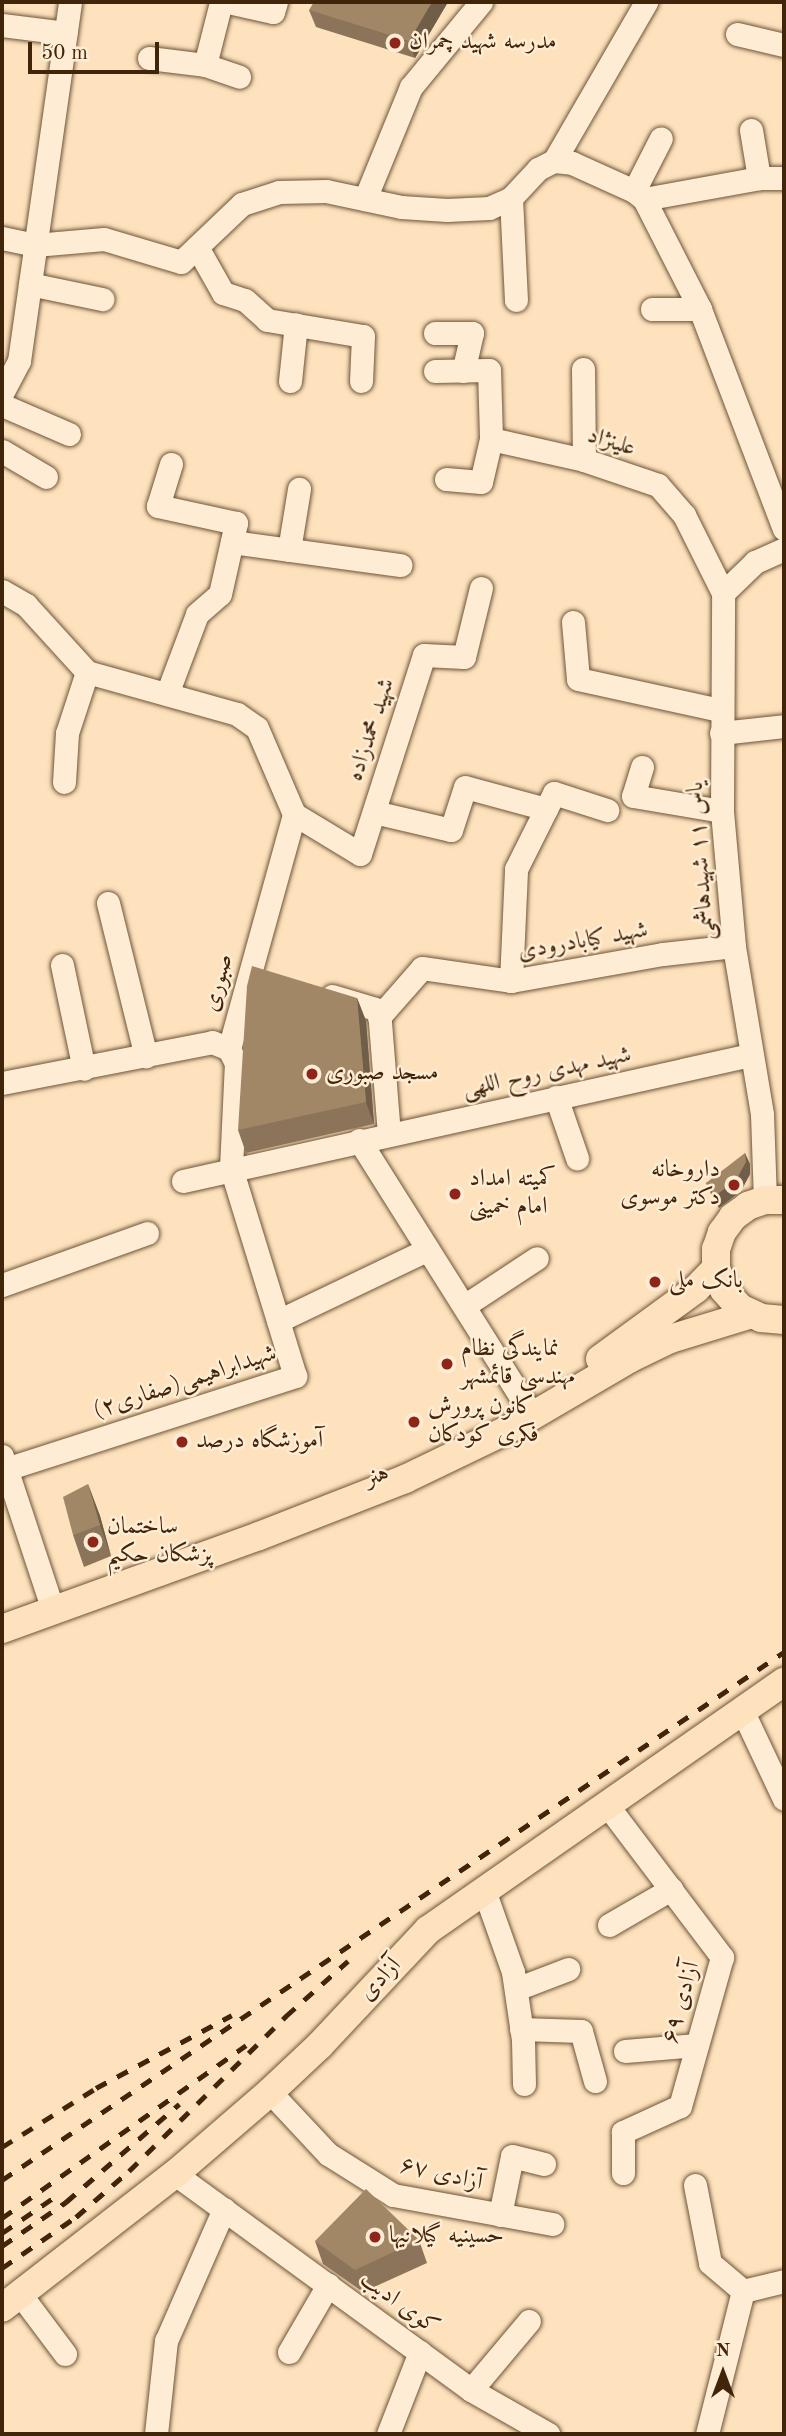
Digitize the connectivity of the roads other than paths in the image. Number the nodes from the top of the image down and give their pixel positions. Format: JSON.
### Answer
{"nodes":[{"id":1,"x":70,"y":2,"type":"edge"},
{"id":2,"x":221,"y":2,"type":"edge"},
{"id":3,"x":228,"y":2,"type":"edge"},
{"id":4,"x":276,"y":2,"type":"edge"},
{"id":5,"x":481,"y":2,"type":"edge"},
{"id":6,"x":646,"y":2,"type":"edge"},
{"id":7,"x":2,"y":25,"type":"edge"},
{"id":8,"x":65,"y":33,"type":"junction"},
{"id":9,"x":737,"y":34,"type":"dead end"},
{"id":10,"x":784,"y":45,"type":"edge"},
{"id":11,"x":149,"y":58,"type":"dead end"},
{"id":12,"x":205,"y":65,"type":"junction"},
{"id":13,"x":239,"y":77,"type":"dead end"},
{"id":14,"x":751,"y":130,"type":"dead end"},
{"id":15,"x":661,"y":138,"type":"dead end"},
{"id":16,"x":554,"y":161,"type":"junction"},
{"id":17,"x":759,"y":178,"type":"junction"},
{"id":18,"x":784,"y":178,"type":"edge"},
{"id":19,"x":639,"y":195,"type":"junction"},
{"id":20,"x":511,"y":198,"type":"junction"},
{"id":21,"x":365,"y":199,"type":"junction"},
{"id":22,"x":2,"y":238,"type":"edge"},
{"id":23,"x":35,"y":245,"type":"junction"},
{"id":24,"x":197,"y":247,"type":"junction"},
{"id":25,"x":30,"y":284,"type":"junction"},
{"id":26,"x":102,"y":299,"type":"dead end"},
{"id":27,"x":516,"y":300,"type":"dead end"},
{"id":28,"x":652,"y":309,"type":"dead end"},
{"id":29,"x":700,"y":309,"type":"junction"},
{"id":30,"x":296,"y":324,"type":"junction"},
{"id":31,"x":435,"y":333,"type":"dead end"},
{"id":32,"x":10,"y":357,"type":"edge"},
{"id":33,"x":583,"y":369,"type":"dead end"},
{"id":34,"x":463,"y":370,"type":"junction"},
{"id":35,"x":435,"y":371,"type":"dead end"},
{"id":36,"x":290,"y":381,"type":"dead end"},
{"id":37,"x":361,"y":381,"type":"dead end"},
{"id":38,"x":2,"y":393,"type":"edge"},
{"id":39,"x":2,"y":405,"type":"edge"},
{"id":40,"x":69,"y":434,"type":"dead end"},
{"id":41,"x":491,"y":439,"type":"junction"},
{"id":42,"x":2,"y":451,"type":"edge"},
{"id":43,"x":584,"y":460,"type":"junction"},
{"id":44,"x":171,"y":464,"type":"dead end"},
{"id":45,"x":46,"y":477,"type":"dead end"},
{"id":46,"x":446,"y":479,"type":"dead end"},
{"id":47,"x":299,"y":489,"type":"dead end"},
{"id":48,"x":784,"y":529,"type":"edge"},
{"id":49,"x":232,"y":542,"type":"junction"},
{"id":50,"x":784,"y":549,"type":"edge"},
{"id":51,"x":289,"y":550,"type":"junction"},
{"id":52,"x":400,"y":565,"type":"dead end"},
{"id":53,"x":481,"y":588,"type":"dead end"},
{"id":54,"x":2,"y":592,"type":"edge"},
{"id":55,"x":723,"y":593,"type":"junction"},
{"id":56,"x":573,"y":622,"type":"dead end"},
{"id":57,"x":88,"y":672,"type":"junction"},
{"id":58,"x":167,"y":694,"type":"junction"},
{"id":59,"x":720,"y":722,"type":"junction"},
{"id":60,"x":784,"y":726,"type":"edge"},
{"id":61,"x":642,"y":767,"type":"dead end"},
{"id":62,"x":64,"y":782,"type":"dead end"},
{"id":63,"x":546,"y":808,"type":"junction"},
{"id":64,"x":607,"y":810,"type":"dead end"},
{"id":65,"x":722,"y":811,"type":"junction"},
{"id":66,"x":374,"y":812,"type":"junction"},
{"id":67,"x":295,"y":814,"type":"junction"},
{"id":68,"x":108,"y":903,"type":"dead end"},
{"id":69,"x":734,"y":946,"type":"junction"},
{"id":70,"x":62,"y":965,"type":"dead end"},
{"id":71,"x":249,"y":970,"type":"junction"},
{"id":72,"x":275,"y":978,"type":"edge"},
{"id":73,"x":510,"y":981,"type":"junction"},
{"id":74,"x":314,"y":990,"type":"edge"},
{"id":75,"x":379,"y":1017,"type":"junction"},
{"id":76,"x":229,"y":1049,"type":"junction"},
{"id":77,"x":750,"y":1055,"type":"junction"},
{"id":78,"x":146,"y":1056,"type":"junction"},
{"id":79,"x":84,"y":1069,"type":"junction"},
{"id":80,"x":2,"y":1083,"type":"edge"},
{"id":81,"x":556,"y":1097,"type":"junction"},
{"id":82,"x":389,"y":1134,"type":"junction"},
{"id":83,"x":359,"y":1140,"type":"junction"},
{"id":84,"x":577,"y":1158,"type":"dead end"},
{"id":85,"x":232,"y":1168,"type":"junction"},
{"id":86,"x":183,"y":1181,"type":"dead end"},
{"id":87,"x":775,"y":1200,"type":"edge"},
{"id":88,"x":147,"y":1233,"type":"dead end"},
{"id":89,"x":428,"y":1249,"type":"junction"},
{"id":90,"x":537,"y":1258,"type":"dead end"},
{"id":91,"x":716,"y":1268,"type":"junction"},
{"id":92,"x":2,"y":1285,"type":"edge"},
{"id":93,"x":464,"y":1306,"type":"junction"},
{"id":94,"x":278,"y":1321,"type":"junction"},
{"id":95,"x":774,"y":1321,"type":"edge"},
{"id":96,"x":526,"y":1405,"type":"junction"},
{"id":97,"x":4,"y":1463,"type":"edge"},
{"id":98,"x":50,"y":1601,"type":"junction"},
{"id":99,"x":2,"y":1618,"type":"edge"},
{"id":100,"x":2,"y":1629,"type":"edge"},
{"id":101,"x":784,"y":1682,"type":"edge"},
{"id":102,"x":742,"y":1710,"type":"junction"},
{"id":103,"x":781,"y":1786,"type":"edge"},
{"id":104,"x":607,"y":1805,"type":"junction"},
{"id":105,"x":671,"y":1889,"type":"junction"},
{"id":106,"x":484,"y":1891,"type":"junction"},
{"id":107,"x":609,"y":1925,"type":"dead end"},
{"id":108,"x":568,"y":1969,"type":"dead end"},
{"id":109,"x":516,"y":1989,"type":"junction"},
{"id":110,"x":521,"y":2029,"type":"junction"},
{"id":111,"x":697,"y":2045,"type":"junction"},
{"id":112,"x":625,"y":2051,"type":"dead end"},
{"id":113,"x":595,"y":2081,"type":"dead end"},
{"id":114,"x":524,"y":2084,"type":"dead end"},
{"id":115,"x":270,"y":2092,"type":"junction"},
{"id":116,"x":544,"y":2164,"type":"dead end"},
{"id":117,"x":623,"y":2173,"type":"dead end"},
{"id":118,"x":175,"y":2174,"type":"junction"},
{"id":119,"x":695,"y":2185,"type":"dead end"},
{"id":120,"x":224,"y":2209,"type":"junction"},
{"id":121,"x":500,"y":2214,"type":"junction"},
{"id":122,"x":552,"y":2224,"type":"dead end"},
{"id":123,"x":784,"y":2281,"type":"edge"},
{"id":124,"x":328,"y":2285,"type":"junction"},
{"id":125,"x":743,"y":2291,"type":"junction"},
{"id":126,"x":11,"y":2301,"type":"edge"},
{"id":127,"x":528,"y":2321,"type":"dead end"},
{"id":128,"x":289,"y":2352,"type":"dead end"},
{"id":129,"x":420,"y":2353,"type":"junction"},
{"id":130,"x":65,"y":2354,"type":"dead end"},
{"id":131,"x":471,"y":2390,"type":"junction"},
{"id":132,"x":156,"y":2434,"type":"edge"},
{"id":133,"x":388,"y":2434,"type":"edge"},
{"id":134,"x":548,"y":2434,"type":"edge"},
{"id":135,"x":707,"y":2434,"type":"edge"}],
"edges":[{"from":1,"to":8,"type":"street"},
{"from":2,"to":12,"type":"street"},
{"from":3,"to":4,"type":"street"},
{"from":5,"to":21,"type":"street"},
{"from":6,"to":16,"type":"street"},
{"from":7,"to":8,"type":"street"},
{"from":8,"to":23,"type":"street"},
{"from":9,"to":10,"type":"street"},
{"from":11,"to":12,"type":"street"},
{"from":12,"to":13,"type":"street"},
{"from":14,"to":17,"type":"street"},
{"from":15,"to":19,"type":"street"},
{"from":16,"to":19,"type":"street"},
{"from":16,"to":20,"type":"street"},
{"from":17,"to":18,"type":"street"},
{"from":17,"to":19,"type":"street"},
{"from":19,"to":29,"type":"street"},
{"from":20,"to":21,"type":"street"},
{"from":20,"to":27,"type":"street"},
{"from":21,"to":24,"type":"street"},
{"from":22,"to":23,"type":"street"},
{"from":23,"to":24,"type":"street"},
{"from":23,"to":25,"type":"street"},
{"from":24,"to":30,"type":"street"},
{"from":25,"to":26,"type":"street"},
{"from":25,"to":32,"type":"street"},
{"from":28,"to":29,"type":"street"},
{"from":29,"to":48,"type":"street"},
{"from":30,"to":36,"type":"street"},
{"from":30,"to":37,"type":"street"},
{"from":31,"to":34,"type":"street"},
{"from":32,"to":38,"type":"street"},
{"from":33,"to":43,"type":"street"},
{"from":34,"to":35,"type":"street"},
{"from":34,"to":41,"type":"street"},
{"from":39,"to":40,"type":"street"},
{"from":41,"to":43,"type":"street","name":"علینژاد"},
{"from":41,"to":46,"type":"street"},
{"from":42,"to":45,"type":"street"},
{"from":43,"to":55,"type":"street","name":"علینژاد"},
{"from":44,"to":49,"type":"street"},
{"from":47,"to":51,"type":"street"},
{"from":49,"to":51,"type":"street"},
{"from":49,"to":58,"type":"street"},
{"from":50,"to":55,"type":"street"},
{"from":51,"to":52,"type":"street"},
{"from":53,"to":66,"type":"street","name":"شهید محمدزاده"},
{"from":54,"to":57,"type":"street"},
{"from":55,"to":59,"type":"street","name":"یاس ۱۱ شهیدهاشمی"},
{"from":56,"to":59,"type":"street"},
{"from":57,"to":58,"type":"street"},
{"from":57,"to":62,"type":"street"},
{"from":58,"to":67,"type":"street"},
{"from":59,"to":60,"type":"street"},
{"from":59,"to":65,"type":"street","name":"یاس ۱۱ شهیدهاشمی"},
{"from":61,"to":65,"type":"street"},
{"from":63,"to":64,"type":"street"},
{"from":63,"to":66,"type":"street"},
{"from":63,"to":73,"type":"street"},
{"from":65,"to":69,"type":"street","name":"یاس ۱۱ شهیدهاشمی"},
{"from":66,"to":67,"type":"street","name":"شهید محمدزاده"},
{"from":67,"to":71,"type":"street","name":"صبوری"},
{"from":68,"to":78,"type":"street"},
{"from":69,"to":73,"type":"street","name":"شهید کیابادرودی"},
{"from":69,"to":77,"type":"street","name":"یاس ۱۱ شهیدهاشمی"},
{"from":70,"to":79,"type":"street"},
{"from":71,"to":72,"type":"street"},
{"from":71,"to":76,"type":"street","name":"صبوری"},
{"from":73,"to":75,"type":"street","name":"شهید کیابادرودی"},
{"from":74,"to":75,"type":"street"},
{"from":75,"to":82,"type":"street"},
{"from":76,"to":78,"type":"street"},
{"from":76,"to":85,"type":"street","name":"صبوری"},
{"from":77,"to":81,"type":"street","name":"شهید مهدی روح اللهی"},
{"from":77,"to":87,"type":"street","name":"یاس ۱۱ شهیدهاشمی"},
{"from":78,"to":79,"type":"street"},
{"from":79,"to":80,"type":"street"},
{"from":81,"to":82,"type":"street","name":"شهید مهدی روح اللهی"},
{"from":81,"to":84,"type":"street"},
{"from":82,"to":83,"type":"street","name":"شهید مهدی روح اللهی"},
{"from":83,"to":85,"type":"street","name":"شهید مهدی روح اللهی"},
{"from":83,"to":89,"type":"street"},
{"from":85,"to":86,"type":"street","name":"شهید مهدی روح اللهی"},
{"from":85,"to":94,"type":"street","name":"شهیدابراهیمی(صفاری۲)"},
{"from":87,"to":91,"type":"main road"},
{"from":88,"to":92,"type":"street"},
{"from":89,"to":93,"type":"street"},
{"from":89,"to":94,"type":"street"},
{"from":90,"to":93,"type":"street"},
{"from":91,"to":95,"type":"main road"},
{"from":91,"to":96,"type":"main road","name":"هنر"},
{"from":93,"to":96,"type":"street"},
{"from":94,"to":97,"type":"street","name":"شهیدابراهیمی(صفاری۲)"},
{"from":95,"to":100,"type":"main road"},
{"from":96,"to":98,"type":"main road","name":"هنر"},
{"from":97,"to":98,"type":"street"},
{"from":98,"to":99,"type":"main road","name":"هنر"},
{"from":101,"to":102,"type":"main road","name":"آزادی"},
{"from":102,"to":103,"type":"street"},
{"from":102,"to":104,"type":"main road","name":"آزادی"},
{"from":104,"to":105,"type":"street","name":"آزادی ۶۹"},
{"from":104,"to":106,"type":"main road","name":"آزادی"},
{"from":105,"to":107,"type":"street"},
{"from":105,"to":111,"type":"street","name":"آزادی ۶۹"},
{"from":106,"to":109,"type":"street"},
{"from":106,"to":115,"type":"main road","name":"آزادی"},
{"from":108,"to":109,"type":"street"},
{"from":109,"to":110,"type":"street"},
{"from":110,"to":113,"type":"street"},
{"from":110,"to":114,"type":"street"},
{"from":111,"to":112,"type":"street"},
{"from":111,"to":117,"type":"street","name":"آزادی ۶۹"},
{"from":115,"to":118,"type":"main road","name":"آزادی"},
{"from":115,"to":121,"type":"street","name":"آزادی ۶۷"},
{"from":116,"to":121,"type":"street"},
{"from":118,"to":120,"type":"street","name":"کوی ادیب"},
{"from":118,"to":126,"type":"main road","name":"آزادی"},
{"from":119,"to":125,"type":"street"},
{"from":120,"to":124,"type":"street","name":"کوی ادیب"},
{"from":120,"to":132,"type":"street"},
{"from":121,"to":122,"type":"street","name":"آزادی ۶۷"},
{"from":123,"to":125,"type":"street"},
{"from":124,"to":128,"type":"street"},
{"from":124,"to":129,"type":"street","name":"کوی ادیب"},
{"from":125,"to":135,"type":"street"},
{"from":126,"to":130,"type":"street"},
{"from":127,"to":131,"type":"street"},
{"from":129,"to":131,"type":"street","name":"کوی ادیب"},
{"from":129,"to":133,"type":"street"},
{"from":131,"to":134,"type":"street","name":"کوی ادیب"}]}
